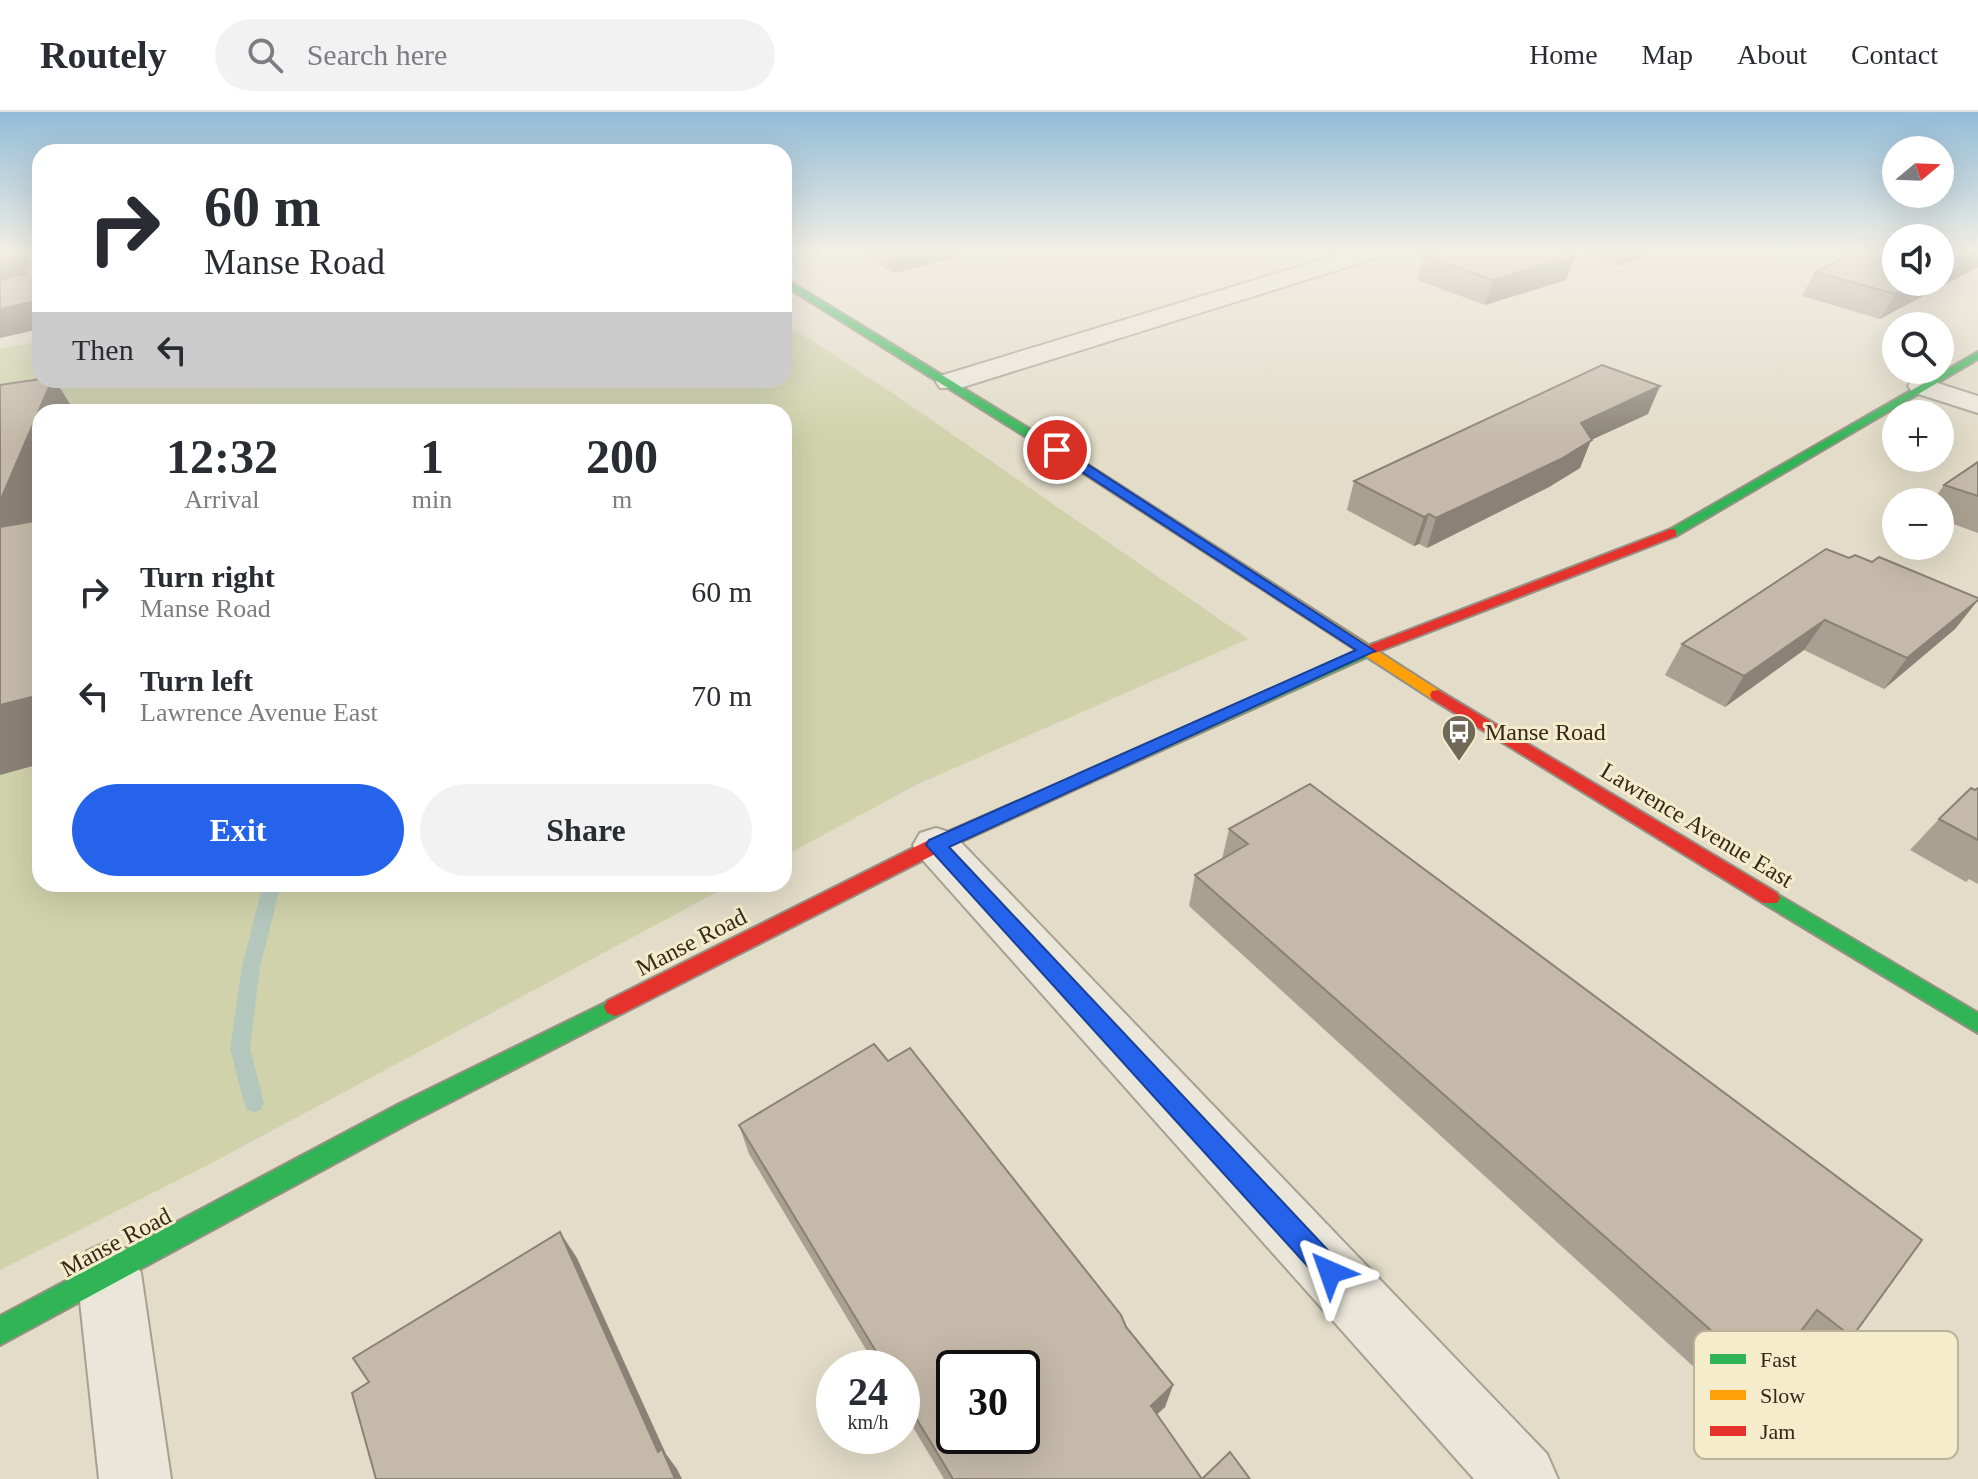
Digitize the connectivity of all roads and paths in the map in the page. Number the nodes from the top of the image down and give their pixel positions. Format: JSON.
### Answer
{"nodes":[{"id":1,"x":840,"y":315,"type":"edge"},
{"id":2,"x":1168,"y":315,"type":"edge"},
{"id":3,"x":1978,"y":355,"type":"edge"},
{"id":4,"x":950,"y":382,"type":"junction"},
{"id":5,"x":1922,"y":386,"type":"junction"},
{"id":6,"x":1978,"y":405,"type":"edge"},
{"id":7,"x":1367,"y":651,"type":"junction"},
{"id":8,"x":936,"y":845,"type":"junction"},
{"id":9,"x":1978,"y":1024,"type":"edge"},
{"id":10,"x":109,"y":1273,"type":"junction"},
{"id":11,"x":0,"y":1331,"type":"edge"},
{"id":12,"x":135,"y":1479,"type":"edge"},
{"id":13,"x":1522,"y":1479,"type":"edge"}],
"edges":[{"from":1,"to":4,"type":"street","name":"Lawrence Avenue East"},
{"from":2,"to":4,"type":"street"},
{"from":3,"to":5,"type":"street","name":"Manse Road"},
{"from":4,"to":7,"type":"street","name":"Lawrence Avenue East"},
{"from":5,"to":6,"type":"street"},
{"from":5,"to":7,"type":"street","name":"Manse Road"},
{"from":7,"to":8,"type":"street","name":"Manse Road"},
{"from":7,"to":9,"type":"street","name":"Lawrence Avenue East"},
{"from":8,"to":10,"type":"street","name":"Manse Road"},
{"from":8,"to":13,"type":"street"},
{"from":10,"to":11,"type":"street","name":"Manse Road"},
{"from":10,"to":12,"type":"street"}]}
